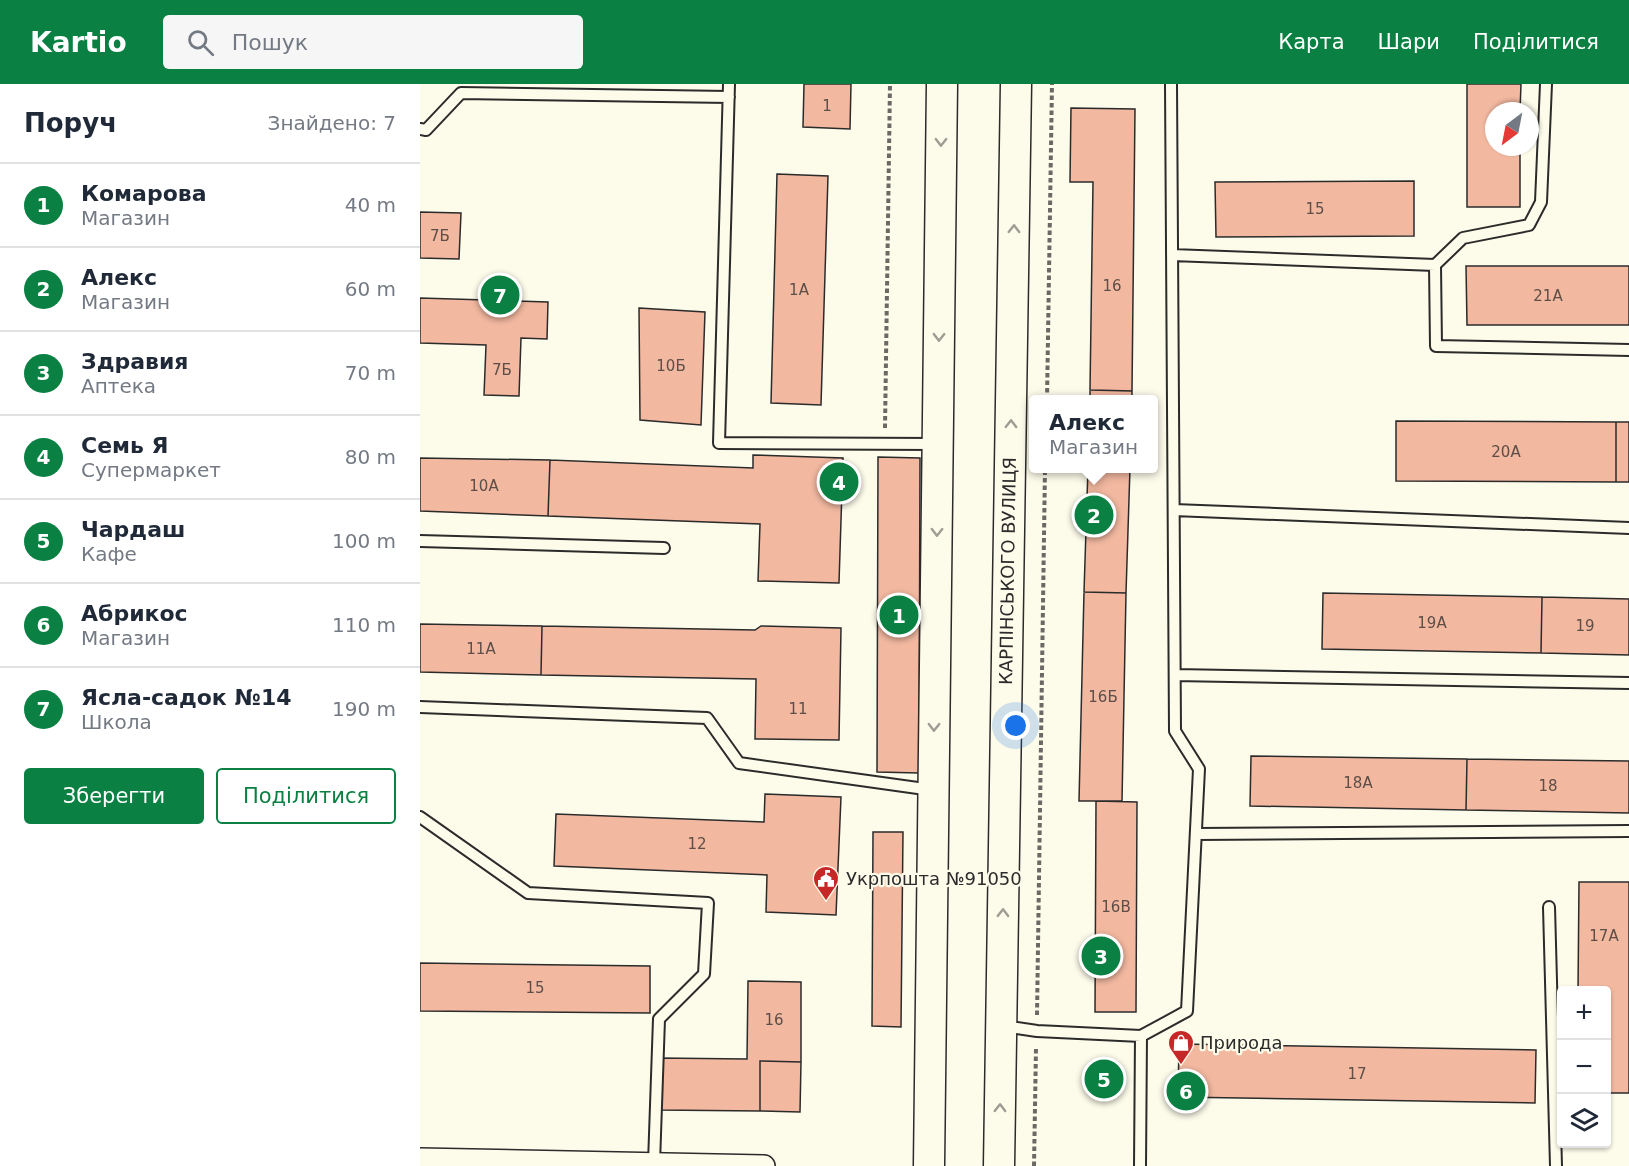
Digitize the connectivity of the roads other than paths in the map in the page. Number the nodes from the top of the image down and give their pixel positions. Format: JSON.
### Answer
{"nodes":[{"id":1,"x":729,"y":84,"type":"edge"},
{"id":2,"x":942,"y":84,"type":"edge"},
{"id":3,"x":1016,"y":84,"type":"edge"},
{"id":4,"x":1171,"y":84,"type":"edge"},
{"id":5,"x":1546,"y":84,"type":"edge"},
{"id":6,"x":729,"y":97,"type":"junction"},
{"id":7,"x":420,"y":129,"type":"edge"},
{"id":8,"x":1172,"y":255,"type":"junction"},
{"id":9,"x":1436,"y":265,"type":"junction"},
{"id":10,"x":1629,"y":350,"type":"edge"},
{"id":11,"x":938,"y":444,"type":"junction"},
{"id":12,"x":1174,"y":510,"type":"junction"},
{"id":13,"x":1629,"y":528,"type":"edge"},
{"id":14,"x":420,"y":541,"type":"edge"},
{"id":15,"x":664,"y":548,"type":"dead end"},
{"id":16,"x":1175,"y":675,"type":"junction"},
{"id":17,"x":1629,"y":683,"type":"edge"},
{"id":18,"x":420,"y":706,"type":"edge"},
{"id":19,"x":934,"y":790,"type":"junction"},
{"id":20,"x":420,"y":817,"type":"edge"},
{"id":21,"x":1629,"y":831,"type":"edge"},
{"id":22,"x":1196,"y":834,"type":"junction"},
{"id":23,"x":1549,"y":907,"type":"dead end"},
{"id":24,"x":1001,"y":1026,"type":"junction"},
{"id":25,"x":1141,"y":1036,"type":"junction"},
{"id":26,"x":420,"y":1159,"type":"edge"},
{"id":27,"x":654,"y":1163,"type":"junction"},
{"id":28,"x":764,"y":1166,"type":"edge"},
{"id":29,"x":929,"y":1166,"type":"edge"},
{"id":30,"x":999,"y":1166,"type":"edge"},
{"id":31,"x":1140,"y":1166,"type":"edge"},
{"id":32,"x":1556,"y":1166,"type":"edge"}],
"edges":[{"from":1,"to":6,"type":"lane"},
{"from":2,"to":11,"type":"street","one_way":true},
{"from":24,"to":3,"type":"street","name":"КАРПІНСЬКОГО ВУЛИЦЯ","one_way":true},
{"from":4,"to":8,"type":"lane"},
{"from":5,"to":9,"type":"lane"},
{"from":6,"to":7,"type":"lane"},
{"from":6,"to":11,"type":"lane"},
{"from":8,"to":9,"type":"lane"},
{"from":8,"to":12,"type":"lane"},
{"from":9,"to":10,"type":"lane"},
{"from":11,"to":19,"type":"street","one_way":true},
{"from":12,"to":13,"type":"lane"},
{"from":12,"to":16,"type":"lane"},
{"from":14,"to":15,"type":"lane"},
{"from":16,"to":17,"type":"lane"},
{"from":16,"to":22,"type":"lane"},
{"from":18,"to":19,"type":"lane"},
{"from":19,"to":29,"type":"street"},
{"from":20,"to":27,"type":"lane"},
{"from":21,"to":22,"type":"lane"},
{"from":22,"to":25,"type":"lane"},
{"from":23,"to":32,"type":"lane"},
{"from":24,"to":25,"type":"lane"},
{"from":30,"to":24,"type":"street","name":"КАРПІНСЬКОГО ВУЛИЦЯ","one_way":true},
{"from":25,"to":31,"type":"lane"},
{"from":26,"to":27,"type":"street"},
{"from":27,"to":28,"type":"street"}]}
